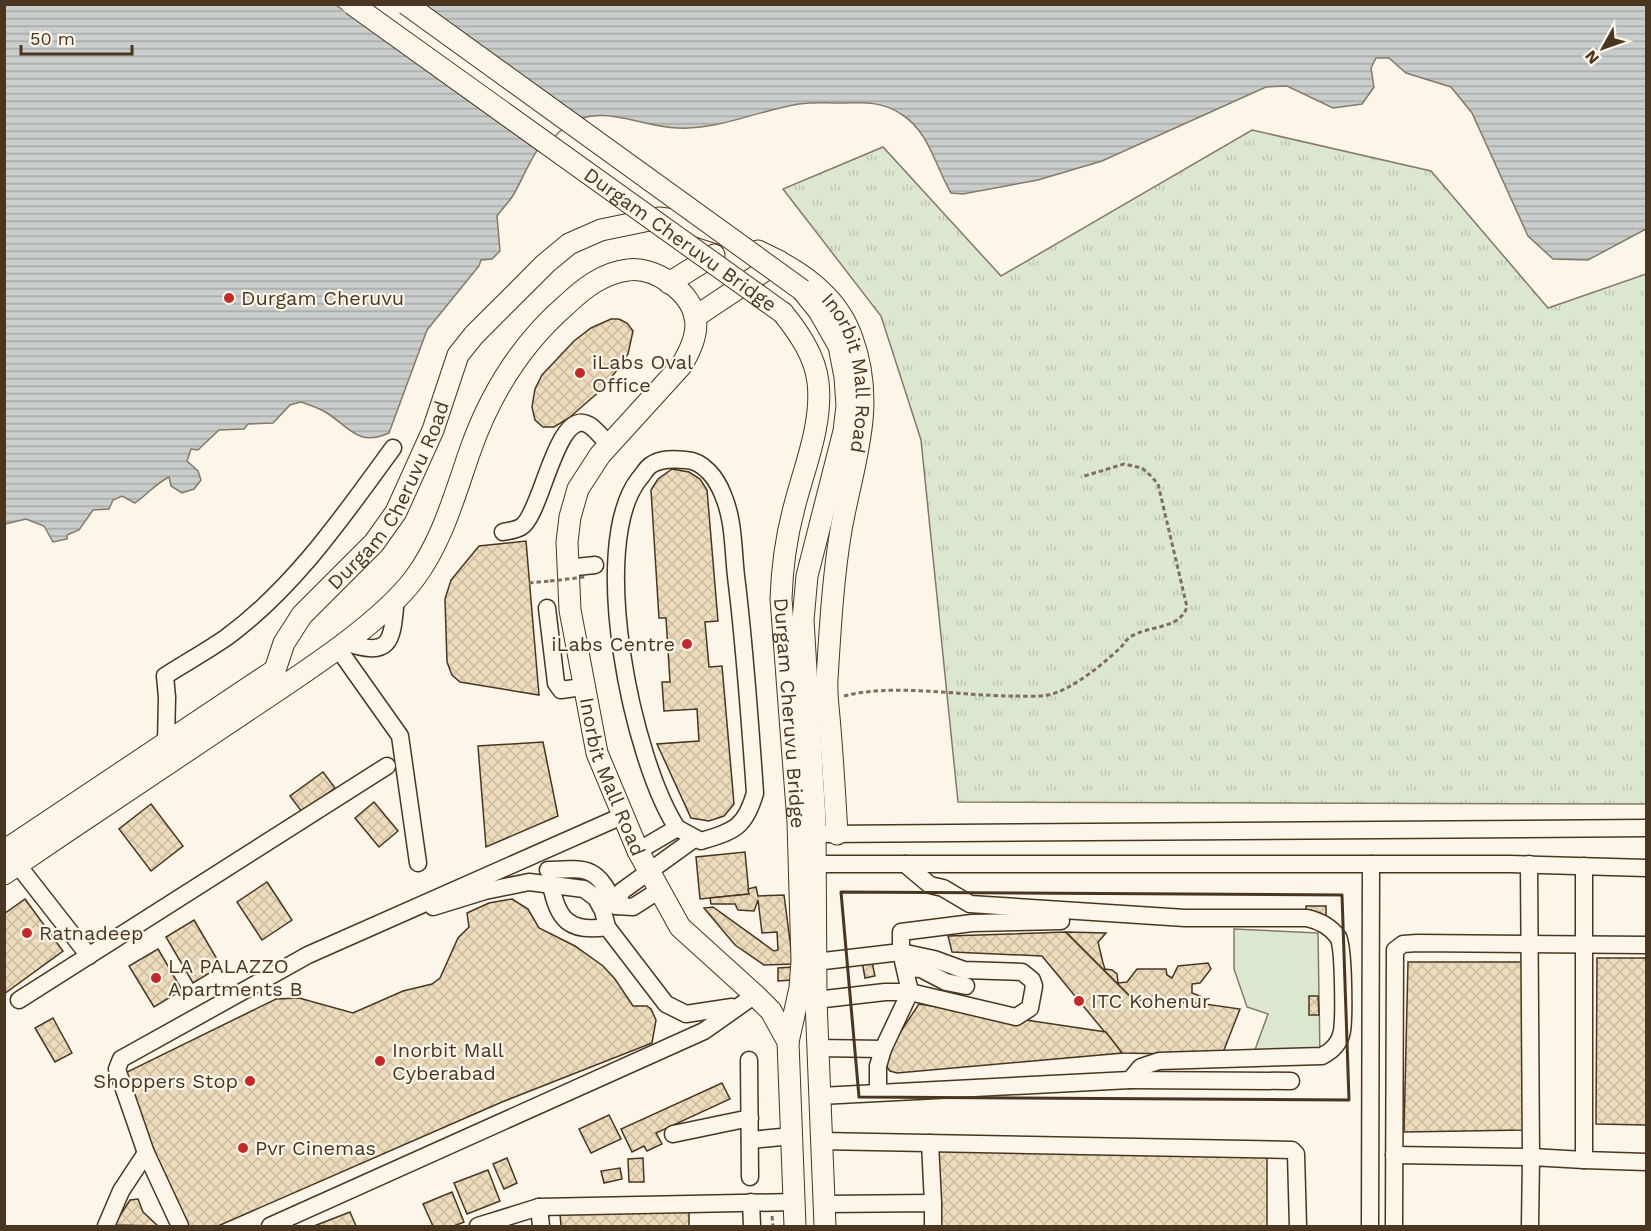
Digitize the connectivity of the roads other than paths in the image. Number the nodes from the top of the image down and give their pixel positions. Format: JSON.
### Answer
{"nodes":[{"id":1,"x":352,"y":4,"type":"edge"},
{"id":2,"x":406,"y":4,"type":"edge"},
{"id":3,"x":714,"y":255,"type":"dead end"},
{"id":4,"x":779,"y":261,"type":"junction"},
{"id":5,"x":669,"y":283,"type":"junction"},
{"id":6,"x":695,"y":317,"type":"junction"},
{"id":7,"x":609,"y":445,"type":"junction"},
{"id":8,"x":393,"y":448,"type":"dead end"},
{"id":9,"x":503,"y":532,"type":"dead end"},
{"id":10,"x":547,"y":608,"type":"dead end"},
{"id":11,"x":340,"y":644,"type":"junction"},
{"id":12,"x":582,"y":687,"type":"junction"},
{"id":13,"x":165,"y":743,"type":"junction"},
{"id":14,"x":387,"y":766,"type":"dead end"},
{"id":15,"x":622,"y":816,"type":"junction"},
{"id":16,"x":677,"y":828,"type":"junction"},
{"id":17,"x":1647,"y":828,"type":"edge"},
{"id":18,"x":815,"y":834,"type":"junction"},
{"id":19,"x":837,"y":834,"type":"junction"},
{"id":20,"x":694,"y":839,"type":"junction"},
{"id":21,"x":638,"y":851,"type":"junction"},
{"id":22,"x":8,"y":860,"type":"edge"},
{"id":23,"x":417,"y":863,"type":"dead end"},
{"id":24,"x":815,"y":864,"type":"junction"},
{"id":25,"x":905,"y":864,"type":"junction"},
{"id":26,"x":1371,"y":864,"type":"junction"},
{"id":27,"x":1529,"y":864,"type":"junction"},
{"id":28,"x":1584,"y":866,"type":"junction"},
{"id":29,"x":1647,"y":868,"type":"edge"},
{"id":30,"x":549,"y":877,"type":"junction"},
{"id":31,"x":654,"y":882,"type":"junction"},
{"id":32,"x":425,"y":907,"type":"junction"},
{"id":33,"x":1279,"y":909,"type":"dead end"},
{"id":34,"x":971,"y":913,"type":"junction"},
{"id":35,"x":1185,"y":918,"type":"junction"},
{"id":36,"x":1060,"y":921,"type":"dead end"},
{"id":37,"x":607,"y":927,"type":"junction"},
{"id":38,"x":1584,"y":943,"type":"junction"},
{"id":39,"x":1530,"y":944,"type":"junction"},
{"id":40,"x":1647,"y":945,"type":"edge"},
{"id":41,"x":89,"y":956,"type":"junction"},
{"id":42,"x":333,"y":960,"type":"dead end"},
{"id":43,"x":903,"y":960,"type":"junction"},
{"id":44,"x":815,"y":962,"type":"junction"},
{"id":45,"x":966,"y":986,"type":"dead end"},
{"id":46,"x":910,"y":992,"type":"junction"},
{"id":47,"x":19,"y":1000,"type":"dead end"},
{"id":48,"x":747,"y":1000,"type":"junction"},
{"id":49,"x":816,"y":1000,"type":"junction"},
{"id":50,"x":788,"y":1042,"type":"junction"},
{"id":51,"x":818,"y":1048,"type":"junction"},
{"id":52,"x":884,"y":1049,"type":"junction"},
{"id":53,"x":749,"y":1060,"type":"dead end"},
{"id":54,"x":1130,"y":1080,"type":"junction"},
{"id":55,"x":1291,"y":1082,"type":"dead end"},
{"id":56,"x":878,"y":1091,"type":"junction"},
{"id":57,"x":820,"y":1096,"type":"junction"},
{"id":58,"x":750,"y":1118,"type":"junction"},
{"id":59,"x":673,"y":1134,"type":"dead end"},
{"id":60,"x":792,"y":1136,"type":"junction"},
{"id":61,"x":750,"y":1140,"type":"junction"},
{"id":62,"x":821,"y":1141,"type":"junction"},
{"id":63,"x":930,"y":1143,"type":"junction"},
{"id":64,"x":146,"y":1153,"type":"junction"},
{"id":65,"x":1394,"y":1155,"type":"junction"},
{"id":66,"x":1531,"y":1157,"type":"junction"},
{"id":67,"x":1584,"y":1160,"type":"junction"},
{"id":68,"x":1647,"y":1162,"type":"edge"},
{"id":69,"x":750,"y":1177,"type":"dead end"},
{"id":70,"x":751,"y":1202,"type":"junction"},
{"id":71,"x":794,"y":1202,"type":"junction"},
{"id":72,"x":933,"y":1203,"type":"junction"},
{"id":73,"x":824,"y":1204,"type":"junction"},
{"id":74,"x":539,"y":1207,"type":"junction"},
{"id":75,"x":106,"y":1227,"type":"edge"},
{"id":76,"x":180,"y":1227,"type":"edge"},
{"id":77,"x":270,"y":1227,"type":"edge"},
{"id":78,"x":478,"y":1227,"type":"edge"},
{"id":79,"x":541,"y":1227,"type":"edge"},
{"id":80,"x":752,"y":1227,"type":"edge"},
{"id":81,"x":795,"y":1227,"type":"edge"},
{"id":82,"x":825,"y":1227,"type":"edge"},
{"id":83,"x":933,"y":1227,"type":"edge"},
{"id":84,"x":1298,"y":1227,"type":"edge"},
{"id":85,"x":1370,"y":1227,"type":"edge"},
{"id":86,"x":1394,"y":1227,"type":"edge"},
{"id":87,"x":1530,"y":1227,"type":"edge"}],
"edges":[{"from":1,"to":50,"type":"main road","name":"Durgam Cheruvu Bridge","bridge":true},
{"from":2,"to":18,"type":"main road","name":"Durgam Cheruvu Bridge","bridge":true},
{"from":3,"to":5,"type":"main road"},
{"from":4,"to":6,"type":"main road"},
{"from":4,"to":13,"type":"main road","name":"Durgam Cheruvu Road"},
{"from":4,"to":19,"type":"main road","name":"Inorbit Mall Road"},
{"from":5,"to":6,"type":"main road"},
{"from":5,"to":11,"type":"main road"},
{"from":6,"to":7,"type":"main road","name":"Inorbit Mall Road"},
{"from":7,"to":9,"type":"street"},
{"from":7,"to":12,"type":"main road","name":"Inorbit Mall Road"},
{"from":8,"to":13,"type":"street"},
{"from":10,"to":12,"type":"street"},
{"from":11,"to":22,"type":"main road"},
{"from":11,"to":23,"type":"street"},
{"from":12,"to":15,"type":"main road","name":"Inorbit Mall Road"},
{"from":13,"to":22,"type":"main road","name":"Durgam Cheruvu Road"},
{"from":14,"to":41,"type":"street"},
{"from":15,"to":21,"type":"main road","name":"Inorbit Mall Road"},
{"from":15,"to":32,"type":"street"},
{"from":16,"to":20,"type":"street"},
{"from":16,"to":20,"type":"street"},
{"from":16,"to":21,"type":"street"},
{"from":17,"to":19,"type":"street"},
{"from":18,"to":19,"type":"street"},
{"from":18,"to":24,"type":"main road","name":"Durgam Cheruvu Bridge"},
{"from":20,"to":31,"type":"street"},
{"from":21,"to":31,"type":"main road","name":"Inorbit Mall Road"},
{"from":22,"to":41,"type":"street"},
{"from":24,"to":25,"type":"street"},
{"from":24,"to":44,"type":"main road","name":"Durgam Cheruvu Bridge"},
{"from":25,"to":26,"type":"street"},
{"from":25,"to":34,"type":"street"},
{"from":26,"to":27,"type":"street"},
{"from":26,"to":85,"type":"street"},
{"from":27,"to":28,"type":"street"},
{"from":27,"to":39,"type":"street"},
{"from":28,"to":29,"type":"street"},
{"from":28,"to":38,"type":"street"},
{"from":30,"to":31,"type":"street"},
{"from":30,"to":32,"type":"street"},
{"from":30,"to":37,"type":"street"},
{"from":30,"to":37,"type":"street"},
{"from":31,"to":48,"type":"main road","name":"Inorbit Mall Road"},
{"from":32,"to":42,"type":"street"},
{"from":32,"to":64,"type":"street"},
{"from":33,"to":35,"type":"street"},
{"from":34,"to":35,"type":"street"},
{"from":34,"to":36,"type":"street"},
{"from":34,"to":43,"type":"street"},
{"from":35,"to":54,"type":"street"},
{"from":37,"to":48,"type":"street"},
{"from":38,"to":39,"type":"street"},
{"from":38,"to":40,"type":"street"},
{"from":38,"to":67,"type":"street"},
{"from":39,"to":65,"type":"street"},
{"from":39,"to":66,"type":"street"},
{"from":41,"to":47,"type":"street"},
{"from":43,"to":44,"type":"street"},
{"from":43,"to":45,"type":"street"},
{"from":43,"to":46,"type":"street"},
{"from":43,"to":46,"type":"street"},
{"from":44,"to":49,"type":"main road"},
{"from":46,"to":49,"type":"street"},
{"from":46,"to":52,"type":"street"},
{"from":48,"to":50,"type":"main road","name":"Inorbit Mall Road"},
{"from":48,"to":77,"type":"street"},
{"from":49,"to":51,"type":"main road"},
{"from":50,"to":60,"type":"main road","name":"Inorbit Mall Road"},
{"from":51,"to":52,"type":"street"},
{"from":51,"to":57,"type":"main road"},
{"from":52,"to":56,"type":"street"},
{"from":53,"to":58,"type":"street"},
{"from":54,"to":55,"type":"street"},
{"from":54,"to":56,"type":"street"},
{"from":56,"to":57,"type":"street"},
{"from":57,"to":62,"type":"main road"},
{"from":58,"to":59,"type":"street"},
{"from":58,"to":61,"type":"street"},
{"from":60,"to":61,"type":"street"},
{"from":60,"to":71,"type":"main road","name":"Inorbit Mall Road"},
{"from":61,"to":69,"type":"street"},
{"from":62,"to":63,"type":"street"},
{"from":62,"to":73,"type":"main road"},
{"from":63,"to":72,"type":"street"},
{"from":63,"to":84,"type":"street"},
{"from":64,"to":75,"type":"street"},
{"from":64,"to":76,"type":"street"},
{"from":65,"to":66,"type":"street"},
{"from":65,"to":86,"type":"street"},
{"from":66,"to":67,"type":"street"},
{"from":66,"to":87,"type":"street"},
{"from":67,"to":68,"type":"street"},
{"from":70,"to":71,"type":"street"},
{"from":70,"to":74,"type":"street"},
{"from":70,"to":80,"type":"street"},
{"from":71,"to":81,"type":"main road","name":"Inorbit Mall Road"},
{"from":72,"to":73,"type":"street"},
{"from":72,"to":83,"type":"street"},
{"from":73,"to":82,"type":"main road"},
{"from":74,"to":78,"type":"street"},
{"from":74,"to":79,"type":"street"}]}
